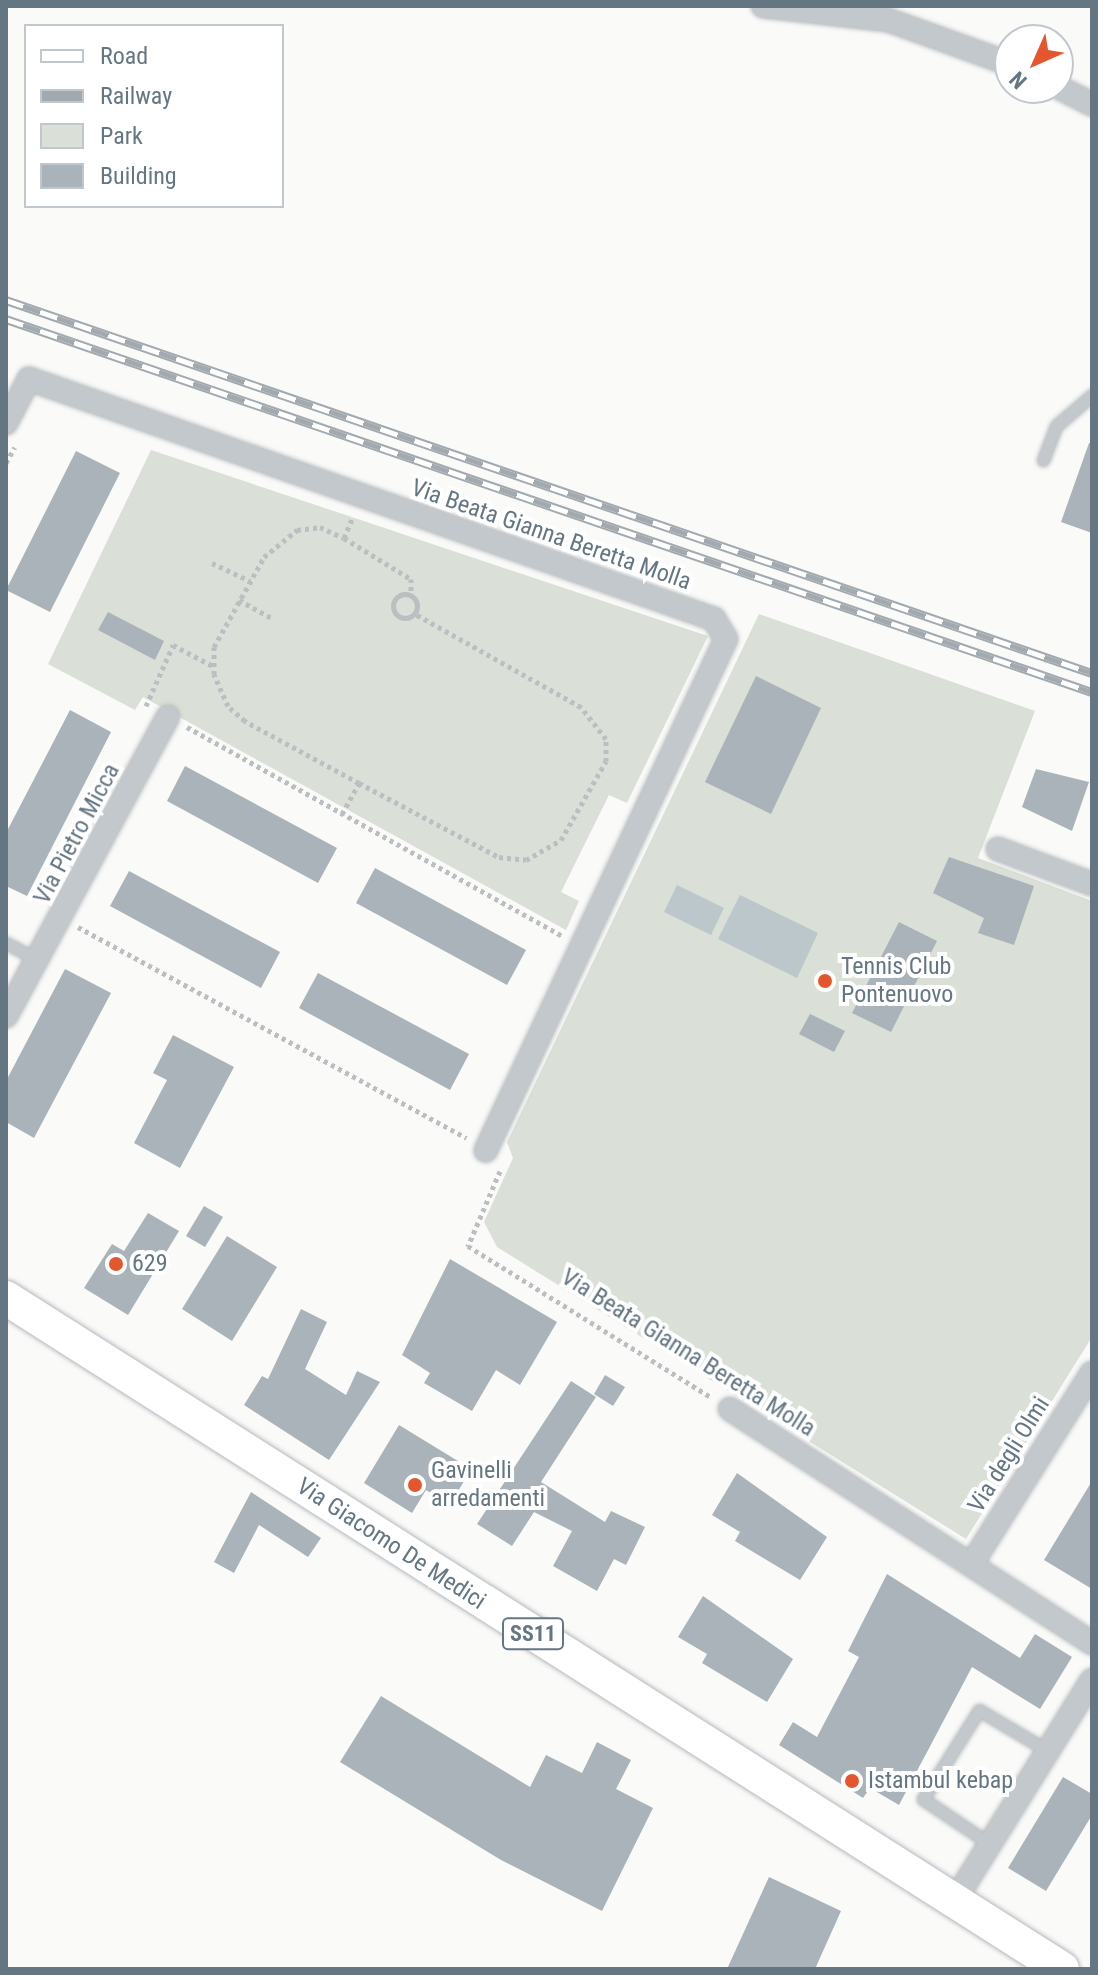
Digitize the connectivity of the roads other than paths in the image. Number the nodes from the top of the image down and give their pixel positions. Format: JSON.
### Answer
{"nodes":[{"id":1,"x":763,"y":6,"type":"edge"},
{"id":2,"x":994,"y":58,"type":"edge"},
{"id":3,"x":1074,"y":95,"type":"edge"},
{"id":4,"x":1092,"y":104,"type":"edge"},
{"id":5,"x":1092,"y":395,"type":"edge"},
{"id":6,"x":6,"y":423,"type":"edge"},
{"id":7,"x":1043,"y":460,"type":"dead end"},
{"id":8,"x":168,"y":717,"type":"road end"},
{"id":9,"x":998,"y":849,"type":"dead end"},
{"id":10,"x":1092,"y":884,"type":"edge"},
{"id":11,"x":6,"y":943,"type":"edge"},
{"id":12,"x":38,"y":960,"type":"junction"},
{"id":13,"x":6,"y":1016,"type":"edge"},
{"id":14,"x":486,"y":1150,"type":"road end"},
{"id":15,"x":6,"y":1298,"type":"edge"},
{"id":16,"x":1092,"y":1373,"type":"edge"},
{"id":17,"x":730,"y":1409,"type":"road end"},
{"id":18,"x":971,"y":1565,"type":"junction"},
{"id":19,"x":1092,"y":1643,"type":"edge"},
{"id":20,"x":1092,"y":1680,"type":"edge"},
{"id":21,"x":1048,"y":1751,"type":"junction"},
{"id":22,"x":990,"y":1844,"type":"junction"},
{"id":23,"x":955,"y":1900,"type":"junction"},
{"id":24,"x":1062,"y":1969,"type":"edge"}],
"edges":[{"from":1,"to":2,"type":"street"},
{"from":3,"to":4,"type":"street"},
{"from":5,"to":7,"type":"lane"},
{"from":6,"to":14,"type":"street","name":"Via Beata Gianna Beretta Molla"},
{"from":8,"to":12,"type":"street","name":"Via Pietro Micca"},
{"from":9,"to":10,"type":"street"},
{"from":11,"to":12,"type":"lane"},
{"from":12,"to":13,"type":"street","name":"Via Pietro Micca"},
{"from":15,"to":23,"type":"main road","name":"Via Giacomo De Medici","number":"SS11"},
{"from":16,"to":18,"type":"street","name":"Via degli Olmi"},
{"from":17,"to":18,"type":"street","name":"Via Beata Gianna Beretta Molla"},
{"from":18,"to":19,"type":"street","name":"Via Beata Gianna Beretta Molla"},
{"from":20,"to":21,"type":"street"},
{"from":21,"to":22,"type":"street"},
{"from":21,"to":22,"type":"lane"},
{"from":22,"to":23,"type":"street"},
{"from":23,"to":24,"type":"main road","name":"Via Giacomo De Medici","number":"SS11"}]}
